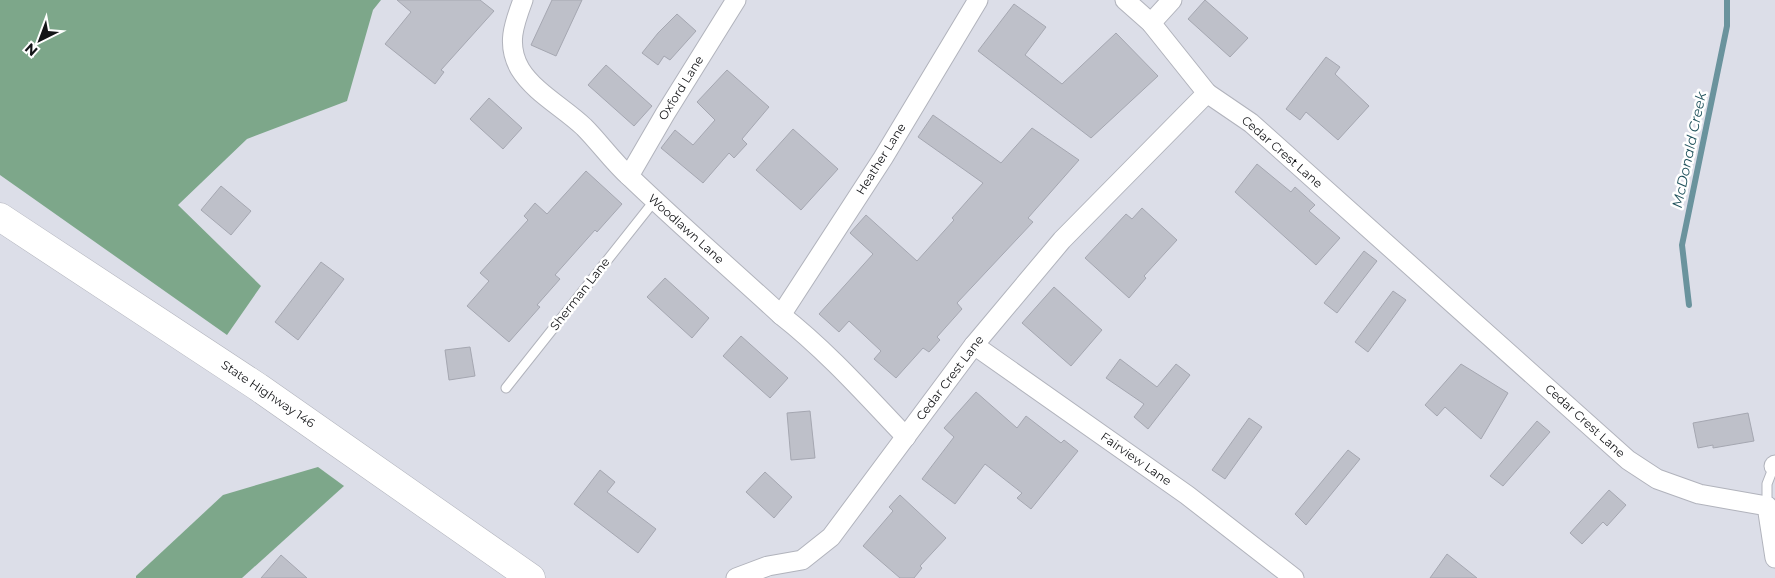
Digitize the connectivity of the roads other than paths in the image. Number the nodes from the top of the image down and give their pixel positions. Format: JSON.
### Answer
{"nodes":[{"id":1,"x":523,"y":0,"type":"edge"},
{"id":2,"x":736,"y":0,"type":"edge"},
{"id":3,"x":978,"y":0,"type":"edge"},
{"id":4,"x":1125,"y":0,"type":"edge"},
{"id":5,"x":1172,"y":0,"type":"edge"},
{"id":6,"x":1151,"y":23,"type":"junction"},
{"id":7,"x":1207,"y":93,"type":"junction"},
{"id":8,"x":629,"y":176,"type":"junction"},
{"id":9,"x":655,"y":200,"type":"junction"},
{"id":10,"x":0,"y":217,"type":"edge"},
{"id":11,"x":781,"y":315,"type":"junction"},
{"id":12,"x":974,"y":345,"type":"junction"},
{"id":13,"x":506,"y":388,"type":"dead end"},
{"id":14,"x":906,"y":437,"type":"junction"},
{"id":15,"x":1774,"y":465,"type":"edge"},
{"id":16,"x":1766,"y":506,"type":"junction"},
{"id":17,"x":1775,"y":558,"type":"edge"},
{"id":18,"x":531,"y":578,"type":"edge"},
{"id":19,"x":736,"y":578,"type":"edge"},
{"id":20,"x":1294,"y":578,"type":"edge"}],
"edges":[{"from":1,"to":8,"type":"street","name":"Woodlawn Lane"},
{"from":2,"to":8,"type":"street","name":"Oxford Lane"},
{"from":3,"to":11,"type":"street","name":"Heather Lane"},
{"from":4,"to":6,"type":"street"},
{"from":5,"to":6,"type":"street"},
{"from":6,"to":7,"type":"street"},
{"from":7,"to":12,"type":"street","name":"Cedar Crest Lane"},
{"from":7,"to":16,"type":"street","name":"Cedar Crest Lane"},
{"from":8,"to":9,"type":"street","name":"Woodlawn Lane"},
{"from":9,"to":11,"type":"street","name":"Woodlawn Lane"},
{"from":9,"to":13,"type":"lane","name":"Sherman Lane"},
{"from":10,"to":18,"type":"main road","name":"State Highway 146"},
{"from":11,"to":14,"type":"street","name":"Woodlawn Lane"},
{"from":12,"to":14,"type":"street","name":"Cedar Crest Lane"},
{"from":12,"to":20,"type":"street","name":"Fairview Lane"},
{"from":14,"to":19,"type":"street","name":"Cedar Crest Lane"},
{"from":15,"to":16,"type":"lane"},
{"from":16,"to":17,"type":"street"}]}
